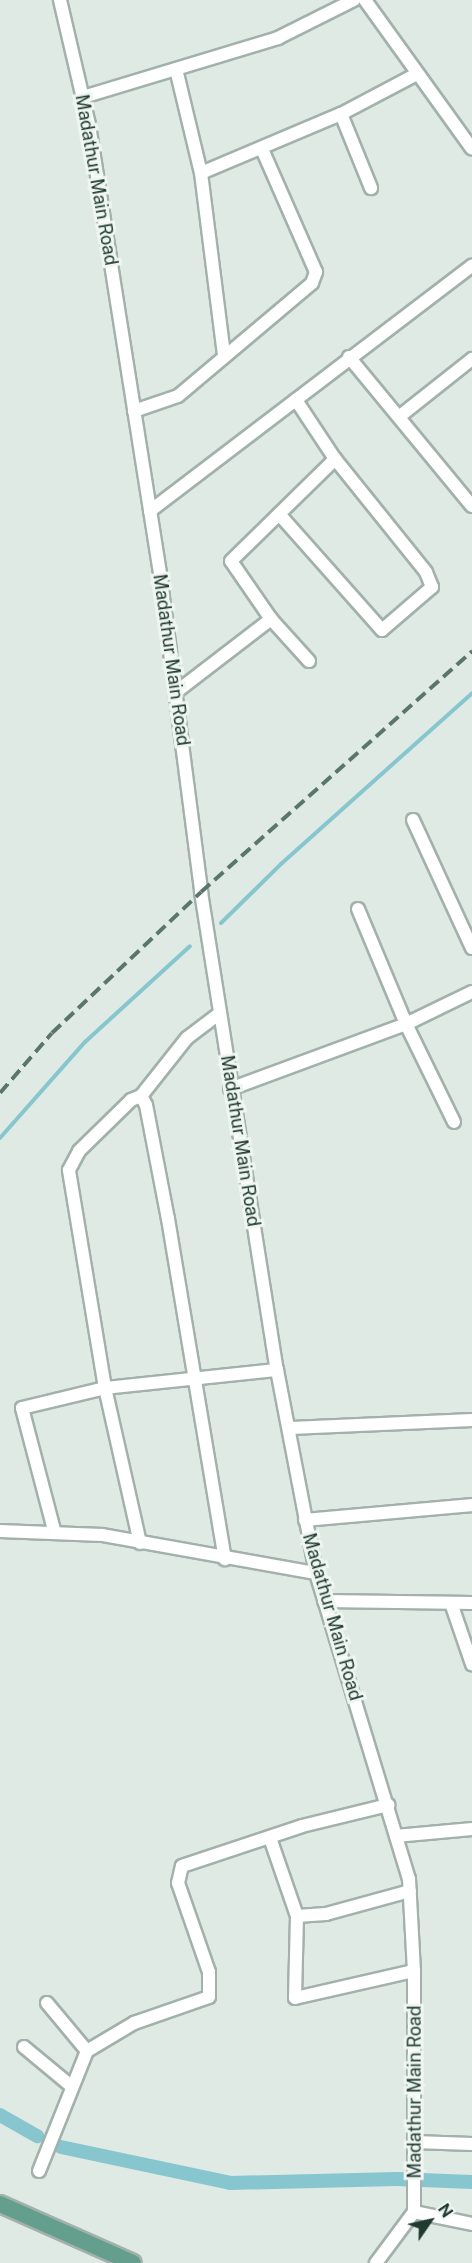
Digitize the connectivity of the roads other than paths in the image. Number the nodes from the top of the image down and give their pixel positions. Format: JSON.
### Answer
{"nodes":[{"id":1,"x":60,"y":0,"type":"edge"},
{"id":2,"x":354,"y":0,"type":"edge"},
{"id":3,"x":365,"y":0,"type":"edge"},
{"id":4,"x":176,"y":69,"type":"junction"},
{"id":5,"x":417,"y":74,"type":"junction"},
{"id":6,"x":83,"y":97,"type":"junction"},
{"id":7,"x":341,"y":114,"type":"junction"},
{"id":8,"x":262,"y":148,"type":"junction"},
{"id":9,"x":472,"y":149,"type":"edge"},
{"id":10,"x":201,"y":173,"type":"junction"},
{"id":11,"x":370,"y":188,"type":"dead end"},
{"id":12,"x":472,"y":266,"type":"edge"},
{"id":13,"x":224,"y":355,"type":"junction"},
{"id":14,"x":349,"y":357,"type":"junction"},
{"id":15,"x":470,"y":364,"type":"edge"},
{"id":16,"x":296,"y":400,"type":"junction"},
{"id":17,"x":134,"y":411,"type":"junction"},
{"id":18,"x":400,"y":416,"type":"junction"},
{"id":19,"x":335,"y":459,"type":"junction"},
{"id":20,"x":472,"y":506,"type":"edge"},
{"id":21,"x":150,"y":511,"type":"junction"},
{"id":22,"x":279,"y":514,"type":"junction"},
{"id":23,"x":271,"y":620,"type":"junction"},
{"id":24,"x":309,"y":661,"type":"dead end"},
{"id":25,"x":176,"y":692,"type":"junction"},
{"id":26,"x":413,"y":820,"type":"dead end"},
{"id":27,"x":358,"y":909,"type":"dead end"},
{"id":28,"x":472,"y":948,"type":"edge"},
{"id":29,"x":472,"y":992,"type":"edge"},
{"id":30,"x":220,"y":1013,"type":"junction"},
{"id":31,"x":406,"y":1024,"type":"junction"},
{"id":32,"x":230,"y":1089,"type":"junction"},
{"id":33,"x":141,"y":1096,"type":"junction"},
{"id":34,"x":454,"y":1122,"type":"dead end"},
{"id":35,"x":277,"y":1370,"type":"junction"},
{"id":36,"x":192,"y":1379,"type":"junction"},
{"id":37,"x":105,"y":1388,"type":"junction"},
{"id":38,"x":472,"y":1420,"type":"edge"},
{"id":39,"x":291,"y":1428,"type":"junction"},
{"id":40,"x":472,"y":1505,"type":"edge"},
{"id":41,"x":305,"y":1520,"type":"junction"},
{"id":42,"x":54,"y":1530,"type":"junction"},
{"id":43,"x":0,"y":1531,"type":"edge"},
{"id":44,"x":140,"y":1542,"type":"junction"},
{"id":45,"x":225,"y":1559,"type":"junction"},
{"id":46,"x":316,"y":1573,"type":"junction"},
{"id":47,"x":324,"y":1601,"type":"junction"},
{"id":48,"x":451,"y":1603,"type":"junction"},
{"id":49,"x":472,"y":1603,"type":"edge"},
{"id":50,"x":472,"y":1665,"type":"edge"},
{"id":51,"x":387,"y":1805,"type":"junction"},
{"id":52,"x":472,"y":1828,"type":"edge"},
{"id":53,"x":396,"y":1836,"type":"junction"},
{"id":54,"x":270,"y":1838,"type":"junction"},
{"id":55,"x":410,"y":1891,"type":"junction"},
{"id":56,"x":297,"y":1916,"type":"junction"},
{"id":57,"x":414,"y":1971,"type":"junction"},
{"id":58,"x":47,"y":2002,"type":"dead end"},
{"id":59,"x":24,"y":2047,"type":"dead end"},
{"id":60,"x":87,"y":2051,"type":"junction"},
{"id":61,"x":71,"y":2086,"type":"junction"},
{"id":62,"x":414,"y":2146,"type":"junction"},
{"id":63,"x":469,"y":2146,"type":"edge"},
{"id":64,"x":39,"y":2171,"type":"dead end"},
{"id":65,"x":0,"y":2204,"type":"edge"},
{"id":66,"x":414,"y":2212,"type":"junction"},
{"id":67,"x":472,"y":2224,"type":"edge"},
{"id":68,"x":134,"y":2263,"type":"edge"},
{"id":69,"x":376,"y":2263,"type":"edge"}],
"edges":[{"from":1,"to":6,"type":"street","name":"Madathur Main Road"},
{"from":2,"to":4,"type":"street"},
{"from":3,"to":5,"type":"street"},
{"from":4,"to":6,"type":"street"},
{"from":4,"to":10,"type":"street"},
{"from":5,"to":7,"type":"street"},
{"from":5,"to":9,"type":"street"},
{"from":6,"to":17,"type":"street","name":"Madathur Main Road"},
{"from":7,"to":8,"type":"street"},
{"from":7,"to":11,"type":"street"},
{"from":8,"to":10,"type":"street"},
{"from":8,"to":13,"type":"street"},
{"from":10,"to":13,"type":"street"},
{"from":12,"to":14,"type":"street"},
{"from":13,"to":17,"type":"street"},
{"from":14,"to":16,"type":"street"},
{"from":14,"to":18,"type":"street"},
{"from":15,"to":18,"type":"street"},
{"from":16,"to":19,"type":"street"},
{"from":16,"to":21,"type":"street"},
{"from":17,"to":21,"type":"street","name":"Madathur Main Road"},
{"from":18,"to":20,"type":"street"},
{"from":19,"to":22,"type":"street"},
{"from":19,"to":22,"type":"street"},
{"from":21,"to":25,"type":"street","name":"Madathur Main Road"},
{"from":22,"to":23,"type":"street"},
{"from":23,"to":24,"type":"street"},
{"from":23,"to":25,"type":"street"},
{"from":25,"to":30,"type":"street","name":"Madathur Main Road"},
{"from":26,"to":28,"type":"street"},
{"from":27,"to":31,"type":"street"},
{"from":29,"to":31,"type":"street"},
{"from":30,"to":32,"type":"street","name":"Madathur Main Road"},
{"from":30,"to":33,"type":"street"},
{"from":31,"to":32,"type":"street"},
{"from":31,"to":34,"type":"street"},
{"from":32,"to":35,"type":"street","name":"Madathur Main Road"},
{"from":33,"to":36,"type":"street"},
{"from":33,"to":37,"type":"street"},
{"from":35,"to":36,"type":"street"},
{"from":35,"to":39,"type":"street","name":"Madathur Main Road"},
{"from":36,"to":37,"type":"street"},
{"from":36,"to":45,"type":"street"},
{"from":37,"to":42,"type":"street"},
{"from":37,"to":44,"type":"street"},
{"from":38,"to":39,"type":"street"},
{"from":39,"to":41,"type":"street","name":"Madathur Main Road"},
{"from":40,"to":41,"type":"street"},
{"from":41,"to":46,"type":"street","name":"Madathur Main Road"},
{"from":42,"to":43,"type":"street"},
{"from":42,"to":44,"type":"street"},
{"from":44,"to":45,"type":"street"},
{"from":45,"to":46,"type":"street"},
{"from":46,"to":47,"type":"street","name":"Madathur Main Road"},
{"from":47,"to":48,"type":"street"},
{"from":47,"to":51,"type":"street","name":"Madathur Main Road"},
{"from":48,"to":49,"type":"street"},
{"from":48,"to":50,"type":"street"},
{"from":51,"to":53,"type":"street","name":"Madathur Main Road"},
{"from":51,"to":54,"type":"street"},
{"from":52,"to":53,"type":"street"},
{"from":53,"to":55,"type":"street","name":"Madathur Main Road"},
{"from":54,"to":56,"type":"street"},
{"from":54,"to":60,"type":"street"},
{"from":55,"to":56,"type":"street"},
{"from":55,"to":57,"type":"street","name":"Madathur Main Road"},
{"from":56,"to":57,"type":"street"},
{"from":57,"to":62,"type":"street","name":"Madathur Main Road"},
{"from":58,"to":60,"type":"street"},
{"from":59,"to":61,"type":"street"},
{"from":60,"to":61,"type":"street"},
{"from":61,"to":64,"type":"street"},
{"from":62,"to":63,"type":"street"},
{"from":62,"to":66,"type":"street","name":"Madathur Main Road"},
{"from":65,"to":68,"type":"main road"},
{"from":66,"to":67,"type":"street"},
{"from":66,"to":69,"type":"street"}]}
